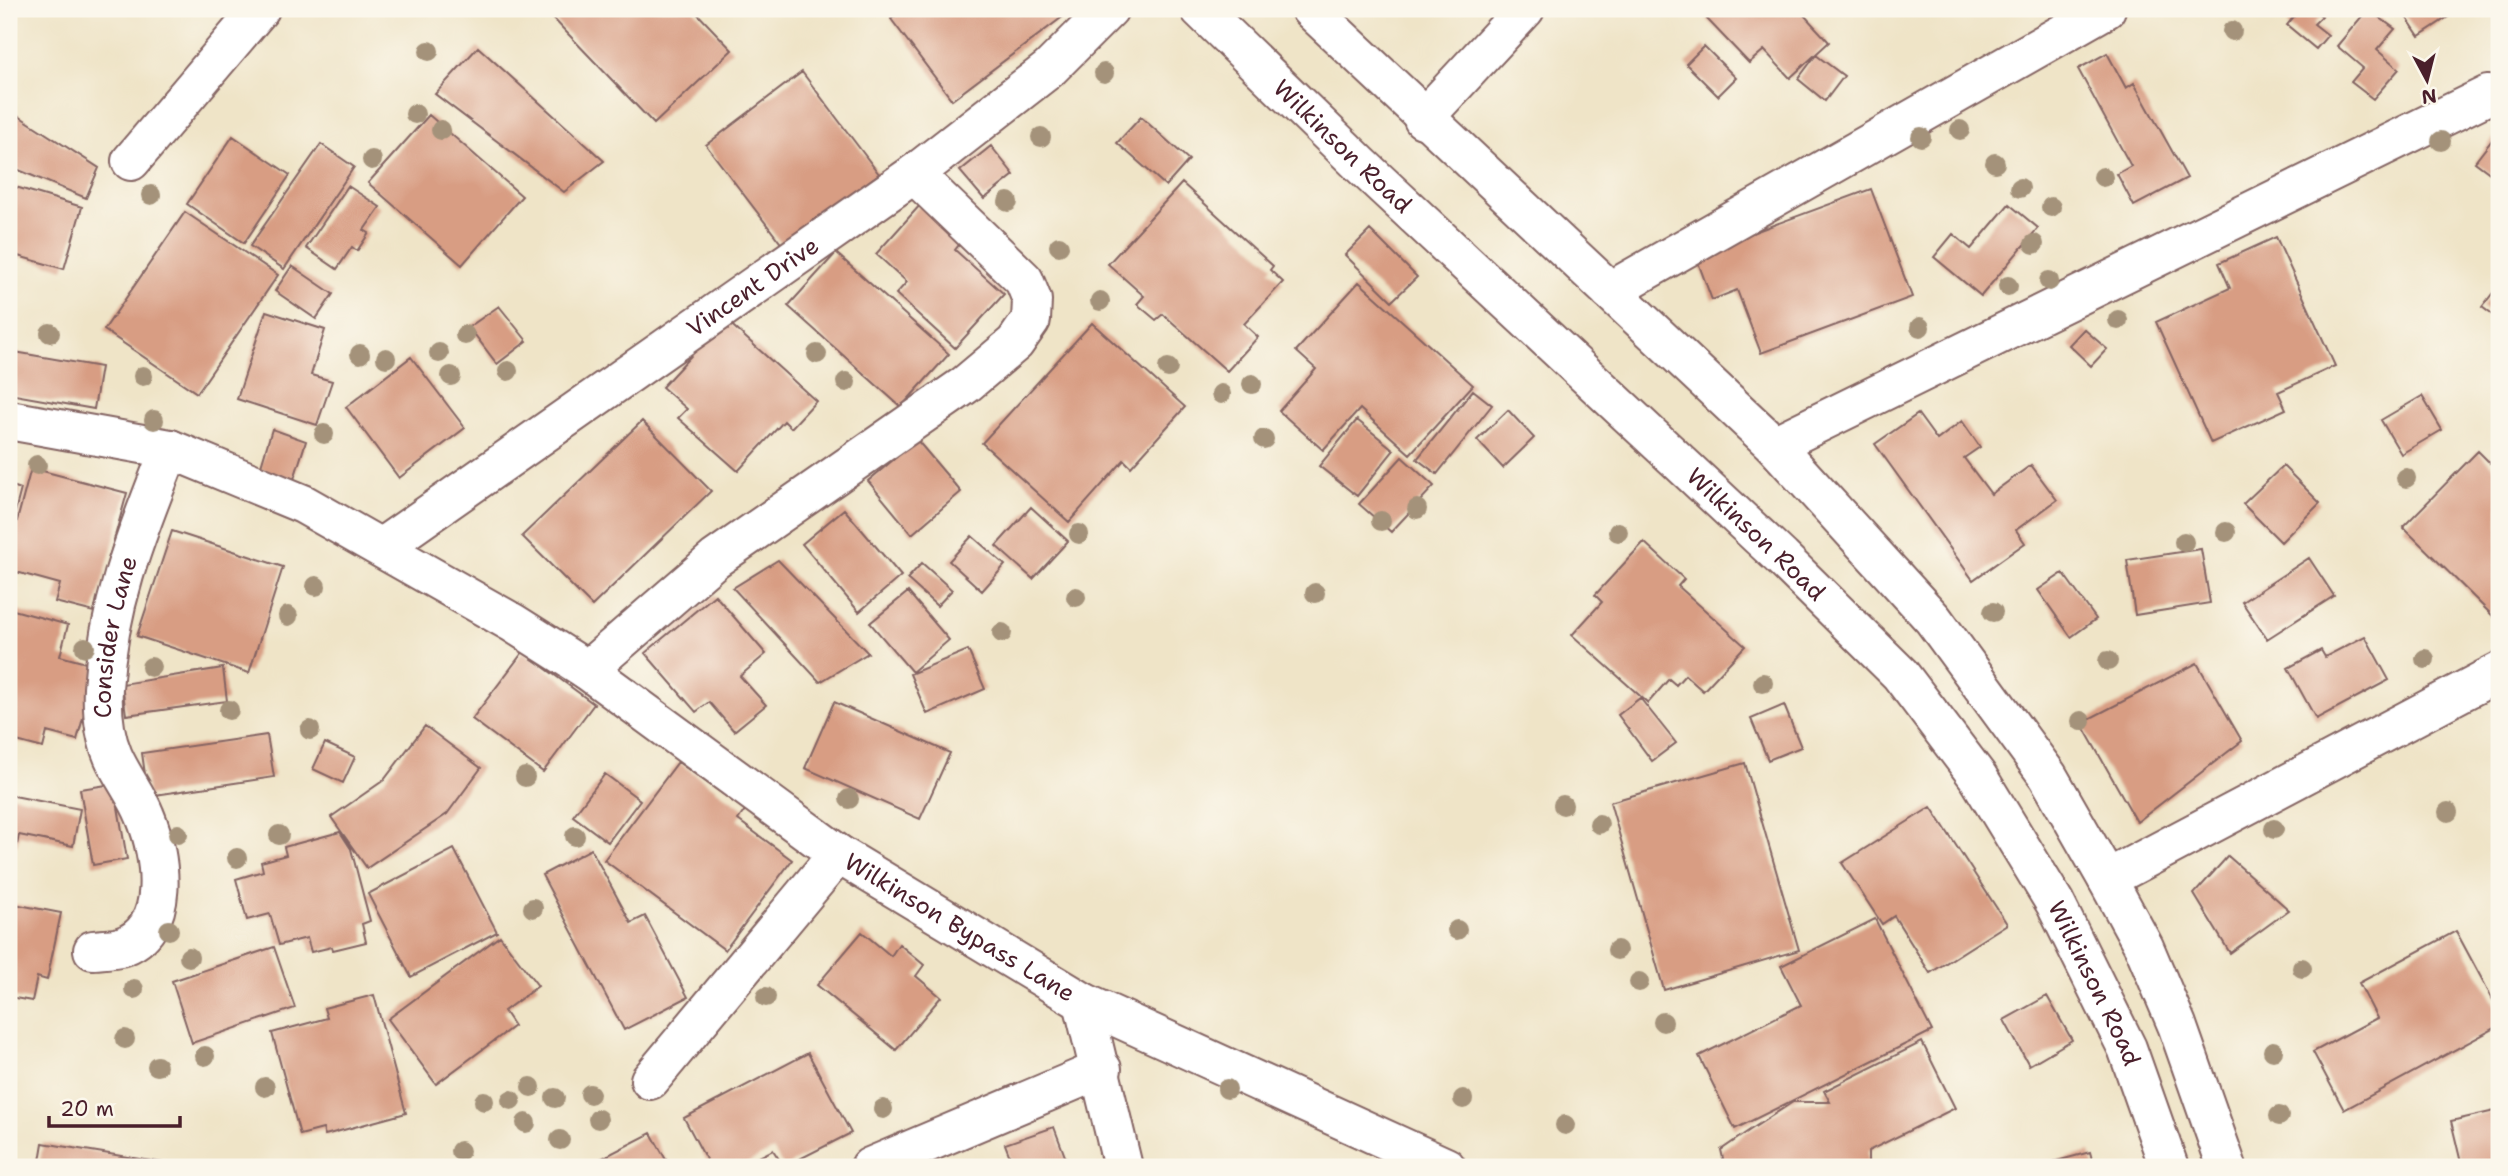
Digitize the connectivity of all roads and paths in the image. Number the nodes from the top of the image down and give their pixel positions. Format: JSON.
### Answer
{"nodes":[{"id":1,"x":260,"y":9,"type":"edge"},
{"id":2,"x":1109,"y":9,"type":"edge"},
{"id":3,"x":1200,"y":9,"type":"edge"},
{"id":4,"x":1310,"y":9,"type":"edge"},
{"id":5,"x":1525,"y":9,"type":"edge"},
{"id":6,"x":2106,"y":9,"type":"edge"},
{"id":7,"x":2488,"y":95,"type":"dead end"},
{"id":8,"x":1423,"y":118,"type":"junction"},
{"id":9,"x":131,"y":162,"type":"dead end"},
{"id":10,"x":914,"y":174,"type":"junction"},
{"id":11,"x":1610,"y":291,"type":"junction"},
{"id":12,"x":9,"y":420,"type":"edge"},
{"id":13,"x":1774,"y":445,"type":"junction"},
{"id":14,"x":170,"y":449,"type":"junction"},
{"id":15,"x":382,"y":547,"type":"junction"},
{"id":16,"x":587,"y":670,"type":"junction"},
{"id":17,"x":2499,"y":672,"type":"edge"},
{"id":18,"x":838,"y":854,"type":"junction"},
{"id":19,"x":2107,"y":879,"type":"junction"},
{"id":20,"x":93,"y":950,"type":"dead end"},
{"id":21,"x":1083,"y":1002,"type":"junction"},
{"id":22,"x":1102,"y":1069,"type":"junction"},
{"id":23,"x":650,"y":1080,"type":"dead end"},
{"id":24,"x":870,"y":1167,"type":"edge"},
{"id":25,"x":1123,"y":1167,"type":"edge"},
{"id":26,"x":1446,"y":1167,"type":"edge"},
{"id":27,"x":2169,"y":1167,"type":"edge"},
{"id":28,"x":2227,"y":1167,"type":"edge"}],
"edges":[{"from":1,"to":9,"type":"street"},
{"from":2,"to":10,"type":"street","name":"Vincent Drive"},
{"from":3,"to":27,"type":"street","name":"Wilkinson Road"},
{"from":4,"to":8,"type":"street"},
{"from":5,"to":8,"type":"street"},
{"from":6,"to":11,"type":"street"},
{"from":7,"to":13,"type":"street"},
{"from":8,"to":11,"type":"street"},
{"from":10,"to":15,"type":"street","name":"Vincent Drive"},
{"from":10,"to":16,"type":"street"},
{"from":11,"to":13,"type":"street"},
{"from":12,"to":14,"type":"street","name":"Wilkinson Bypass Lane"},
{"from":13,"to":19,"type":"street"},
{"from":14,"to":15,"type":"street","name":"Wilkinson Bypass Lane"},
{"from":14,"to":20,"type":"street","name":"Consider Lane"},
{"from":15,"to":16,"type":"street","name":"Wilkinson Bypass Lane"},
{"from":16,"to":18,"type":"street","name":"Wilkinson Bypass Lane"},
{"from":17,"to":19,"type":"street"},
{"from":18,"to":21,"type":"street","name":"Wilkinson Bypass Lane"},
{"from":18,"to":23,"type":"street"},
{"from":19,"to":28,"type":"street"},
{"from":21,"to":22,"type":"street"},
{"from":21,"to":26,"type":"street","name":"Wilkinson Bypass Lane"},
{"from":22,"to":24,"type":"street"},
{"from":22,"to":25,"type":"street"}]}
